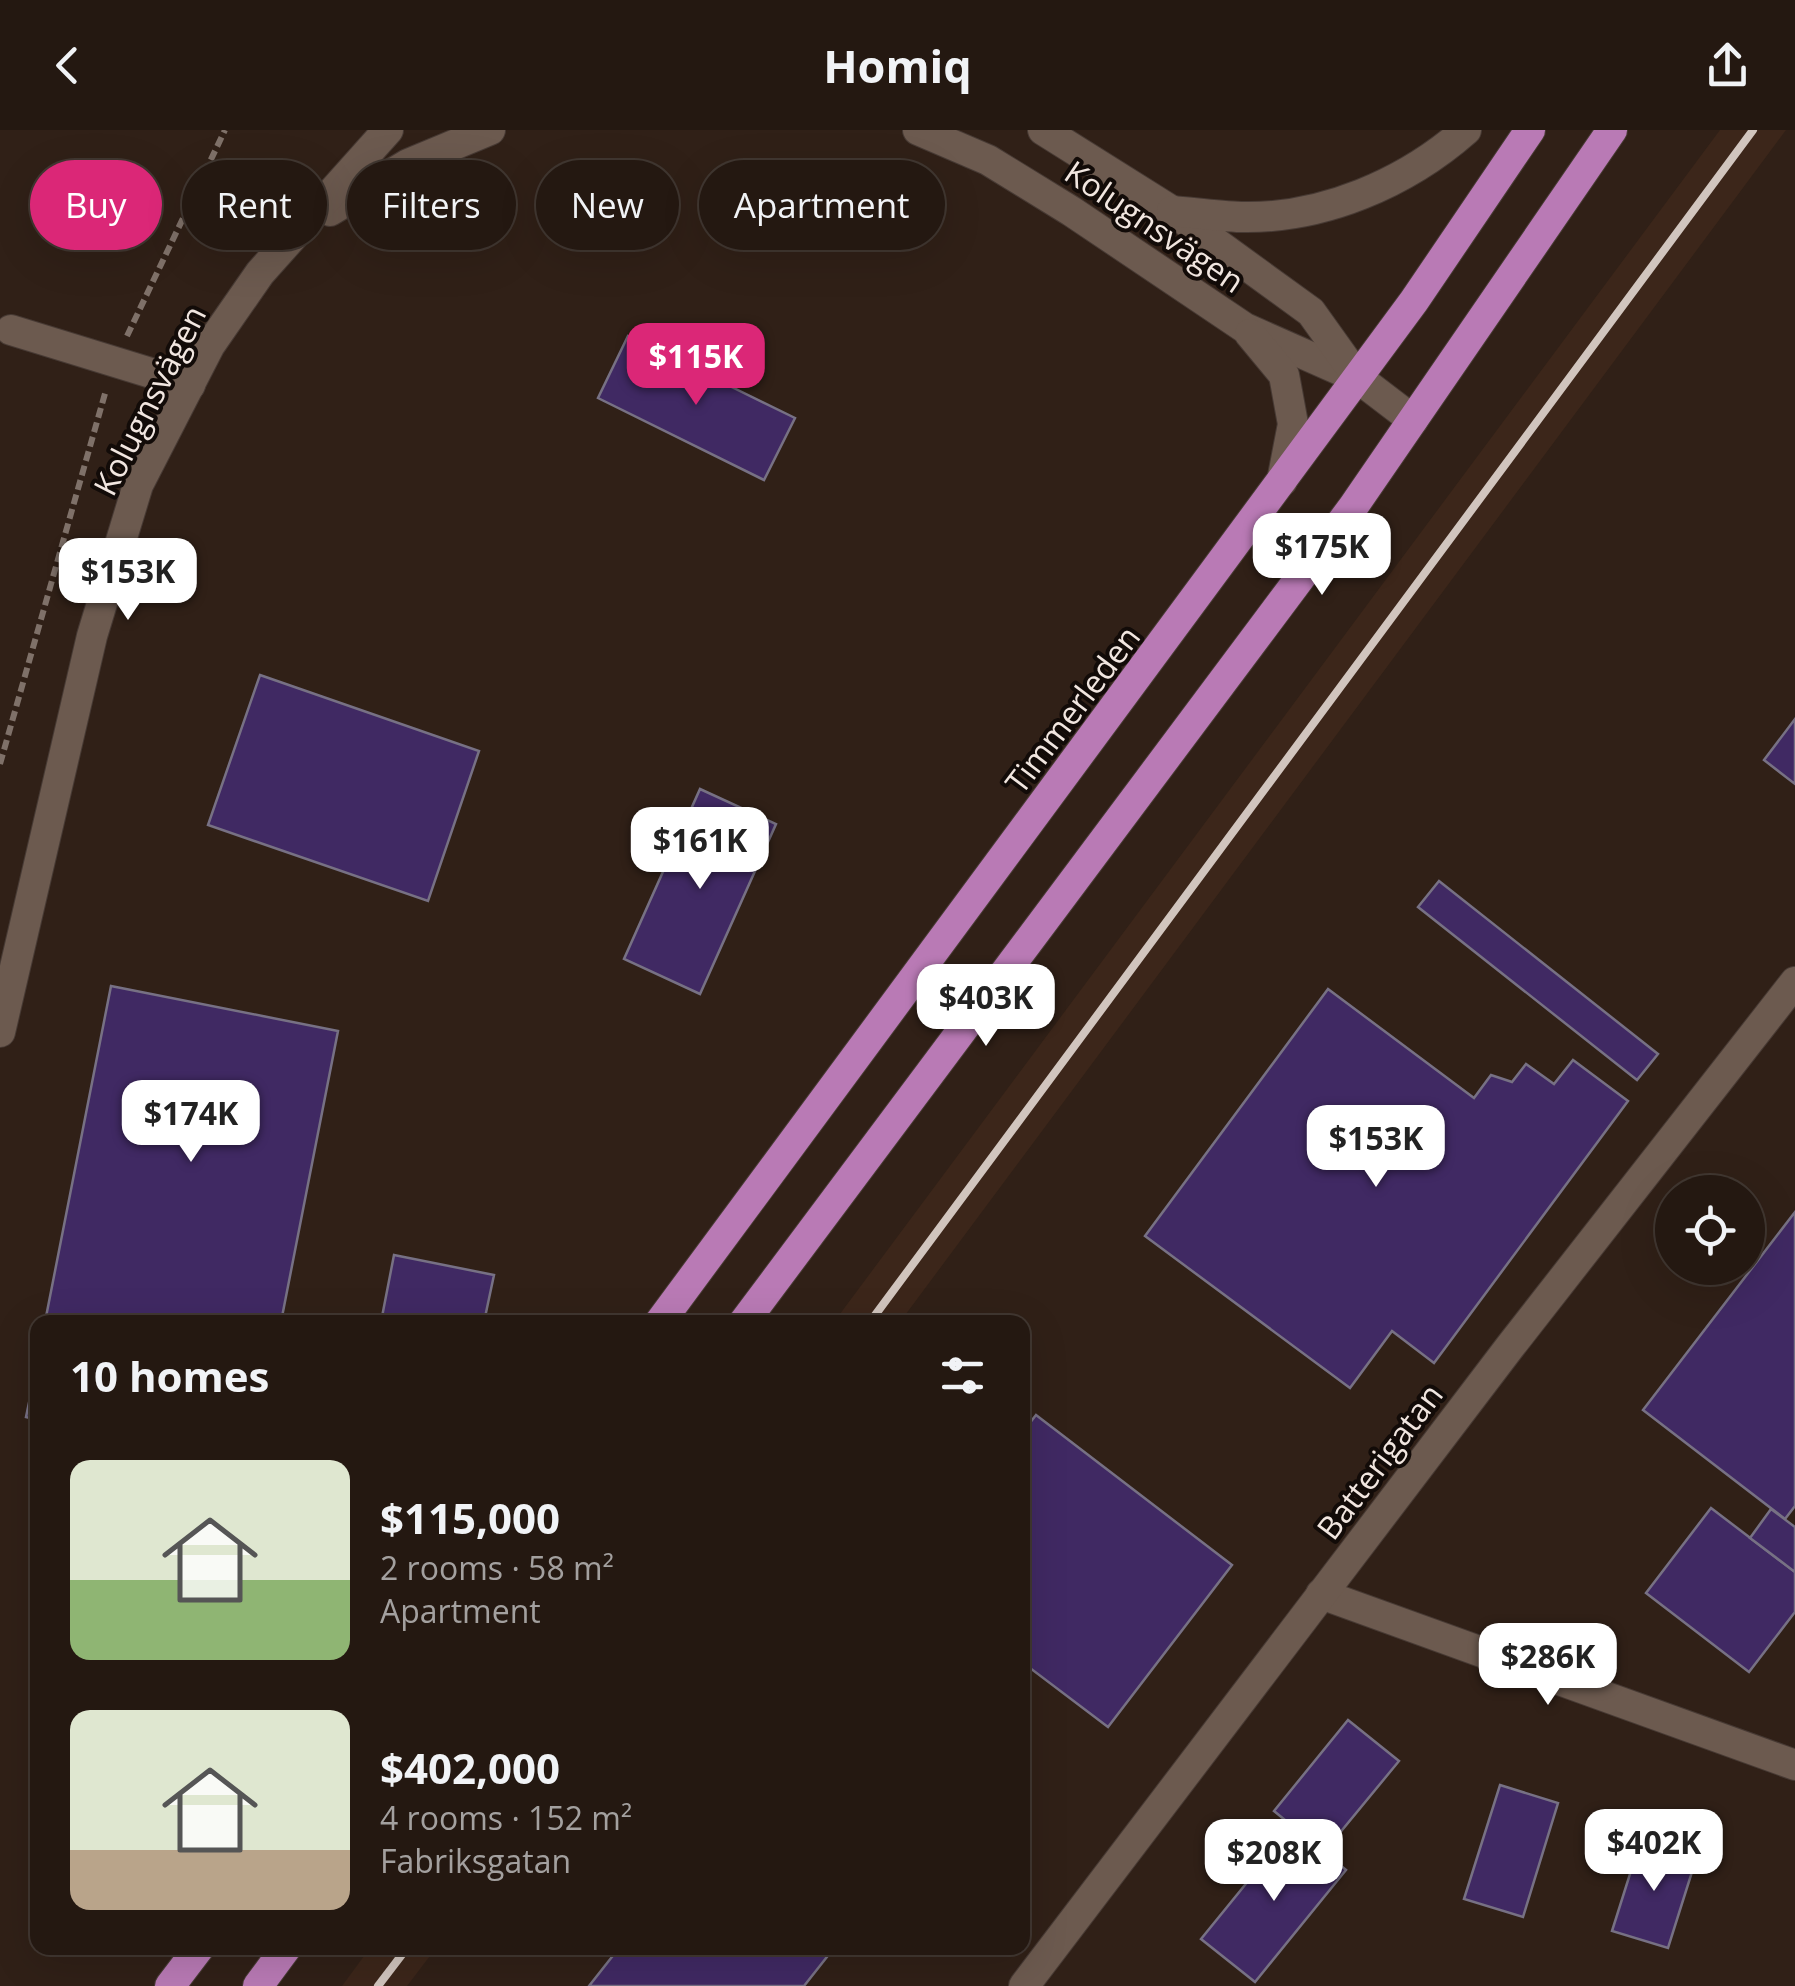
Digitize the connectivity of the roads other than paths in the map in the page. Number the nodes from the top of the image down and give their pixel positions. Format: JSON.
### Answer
{"nodes":[{"id":1,"x":388,"y":130,"type":"edge"},
{"id":2,"x":490,"y":130,"type":"edge"},
{"id":3,"x":918,"y":130,"type":"edge"},
{"id":4,"x":1043,"y":130,"type":"edge"},
{"id":5,"x":1466,"y":130,"type":"edge"},
{"id":6,"x":1530,"y":130,"type":"edge"},
{"id":7,"x":1612,"y":130,"type":"edge"},
{"id":8,"x":327,"y":200,"type":"edge"},
{"id":9,"x":1172,"y":211,"type":"junction"},
{"id":10,"x":327,"y":213,"type":"edge"},
{"id":11,"x":281,"y":250,"type":"edge"},
{"id":12,"x":1245,"y":328,"type":"junction"},
{"id":13,"x":11,"y":330,"type":"dead end"},
{"id":14,"x":1358,"y":378,"type":"junction"},
{"id":15,"x":190,"y":384,"type":"junction"},
{"id":16,"x":1412,"y":420,"type":"junction"},
{"id":17,"x":1282,"y":481,"type":"junction"},
{"id":18,"x":1795,"y":982,"type":"edge"},
{"id":19,"x":0,"y":1032,"type":"edge"},
{"id":20,"x":665,"y":1315,"type":"edge"},
{"id":21,"x":749,"y":1315,"type":"edge"},
{"id":22,"x":1321,"y":1594,"type":"junction"},
{"id":23,"x":1795,"y":1765,"type":"edge"},
{"id":24,"x":193,"y":1955,"type":"edge"},
{"id":25,"x":281,"y":1955,"type":"edge"},
{"id":26,"x":170,"y":1986,"type":"edge"},
{"id":27,"x":258,"y":1986,"type":"edge"},
{"id":28,"x":1024,"y":1986,"type":"edge"}],
"edges":[{"from":1,"to":8,"type":"street","name":"Kolugnsvägen"},
{"from":2,"to":10,"type":"street","name":"Kolugnsvägen"},
{"from":3,"to":12,"type":"street","name":"Kolugnsvägen"},
{"from":4,"to":9,"type":"street","name":"Kolugnsvägen"},
{"from":5,"to":9,"type":"street","name":"Kolugnsvägen"},
{"from":6,"to":14,"type":"main road","name":"Timmerleden"},
{"from":7,"to":16,"type":"main road"},
{"from":9,"to":14,"type":"street","name":"Kolugnsvägen"},
{"from":11,"to":15,"type":"street","name":"Kolugnsvägen"},
{"from":12,"to":14,"type":"street","name":"Kolugnsvägen"},
{"from":12,"to":17,"type":"street","name":"Kolugnsvägen"},
{"from":13,"to":15,"type":"street"},
{"from":14,"to":16,"type":"street","name":"Kolugnsvägen"},
{"from":14,"to":17,"type":"main road","name":"Timmerleden"},
{"from":15,"to":19,"type":"street","name":"Kolugnsvägen"},
{"from":16,"to":21,"type":"main road"},
{"from":17,"to":20,"type":"main road","name":"Timmerleden"},
{"from":18,"to":22,"type":"street","name":"Batterigatan"},
{"from":22,"to":23,"type":"street"},
{"from":22,"to":28,"type":"street","name":"Batterigatan"},
{"from":24,"to":26,"type":"main road"},
{"from":25,"to":27,"type":"main road"}]}
